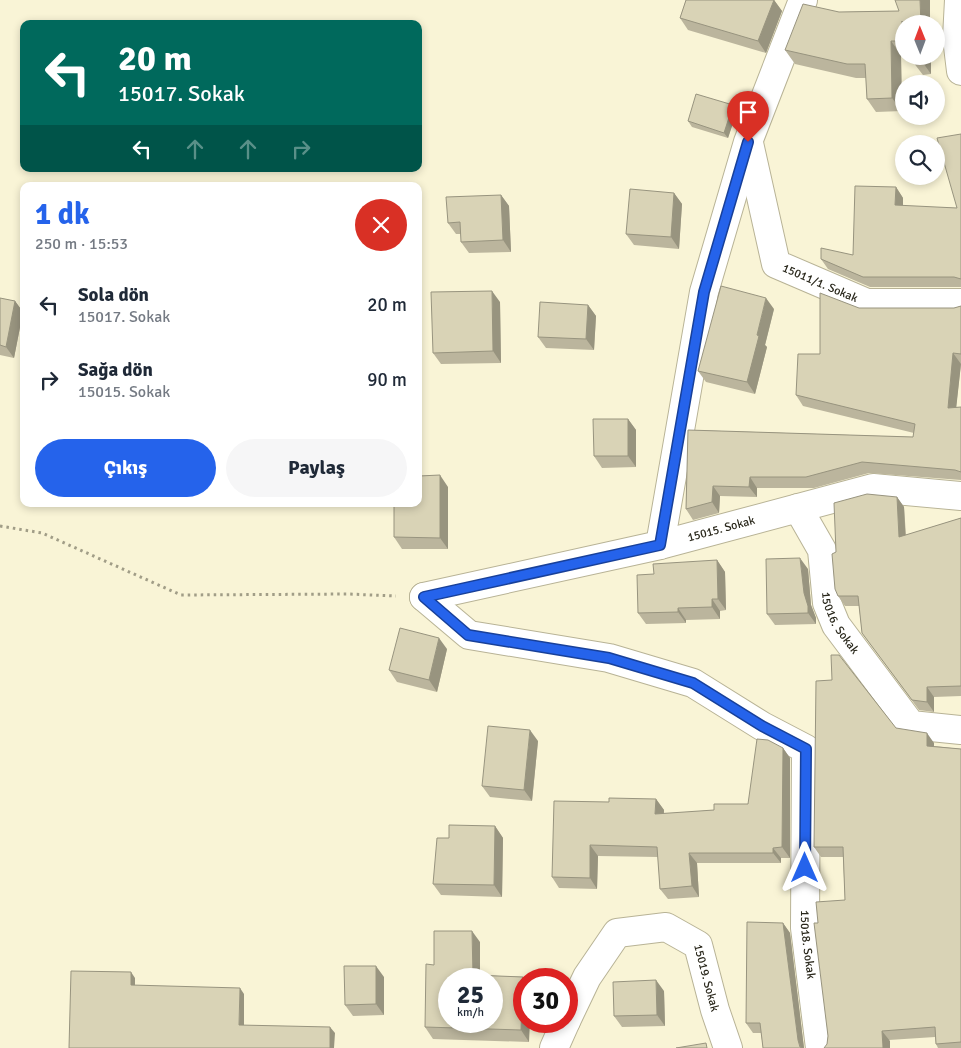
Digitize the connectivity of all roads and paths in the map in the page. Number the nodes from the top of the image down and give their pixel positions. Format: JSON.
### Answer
{"nodes":[{"id":1,"x":803,"y":0,"type":"edge"},
{"id":2,"x":959,"y":0,"type":"edge"},
{"id":3,"x":961,"y":71,"type":"edge"},
{"id":4,"x":748,"y":142,"type":"junction"},
{"id":5,"x":961,"y":304,"type":"edge"},
{"id":6,"x":961,"y":496,"type":"edge"},
{"id":7,"x":798,"y":508,"type":"junction"},
{"id":8,"x":0,"y":526,"type":"edge"},
{"id":9,"x":660,"y":545,"type":"junction"},
{"id":10,"x":424,"y":597,"type":"junction"},
{"id":11,"x":961,"y":730,"type":"edge"},
{"id":12,"x":578,"y":996,"type":"edge"},
{"id":13,"x":561,"y":1033,"type":"edge"},
{"id":14,"x":554,"y":1048,"type":"edge"},
{"id":15,"x":728,"y":1048,"type":"edge"},
{"id":16,"x":820,"y":1048,"type":"edge"}],
"edges":[{"from":1,"to":4,"type":"street"},
{"from":2,"to":3,"type":"street"},
{"from":4,"to":5,"type":"street","name":"15011/1. Sokak"},
{"from":4,"to":9,"type":"street"},
{"from":6,"to":7,"type":"street","name":"15015. Sokak"},
{"from":7,"to":9,"type":"street","name":"15015. Sokak"},
{"from":7,"to":11,"type":"street","name":"15016. Sokak"},
{"from":8,"to":10,"type":"path"},
{"from":9,"to":10,"type":"street","name":"15015. Sokak"},
{"from":10,"to":16,"type":"street","name":"15018. Sokak"},
{"from":12,"to":15,"type":"street","name":"15019. Sokak"},
{"from":13,"to":14,"type":"street","name":"15019. Sokak"}]}
